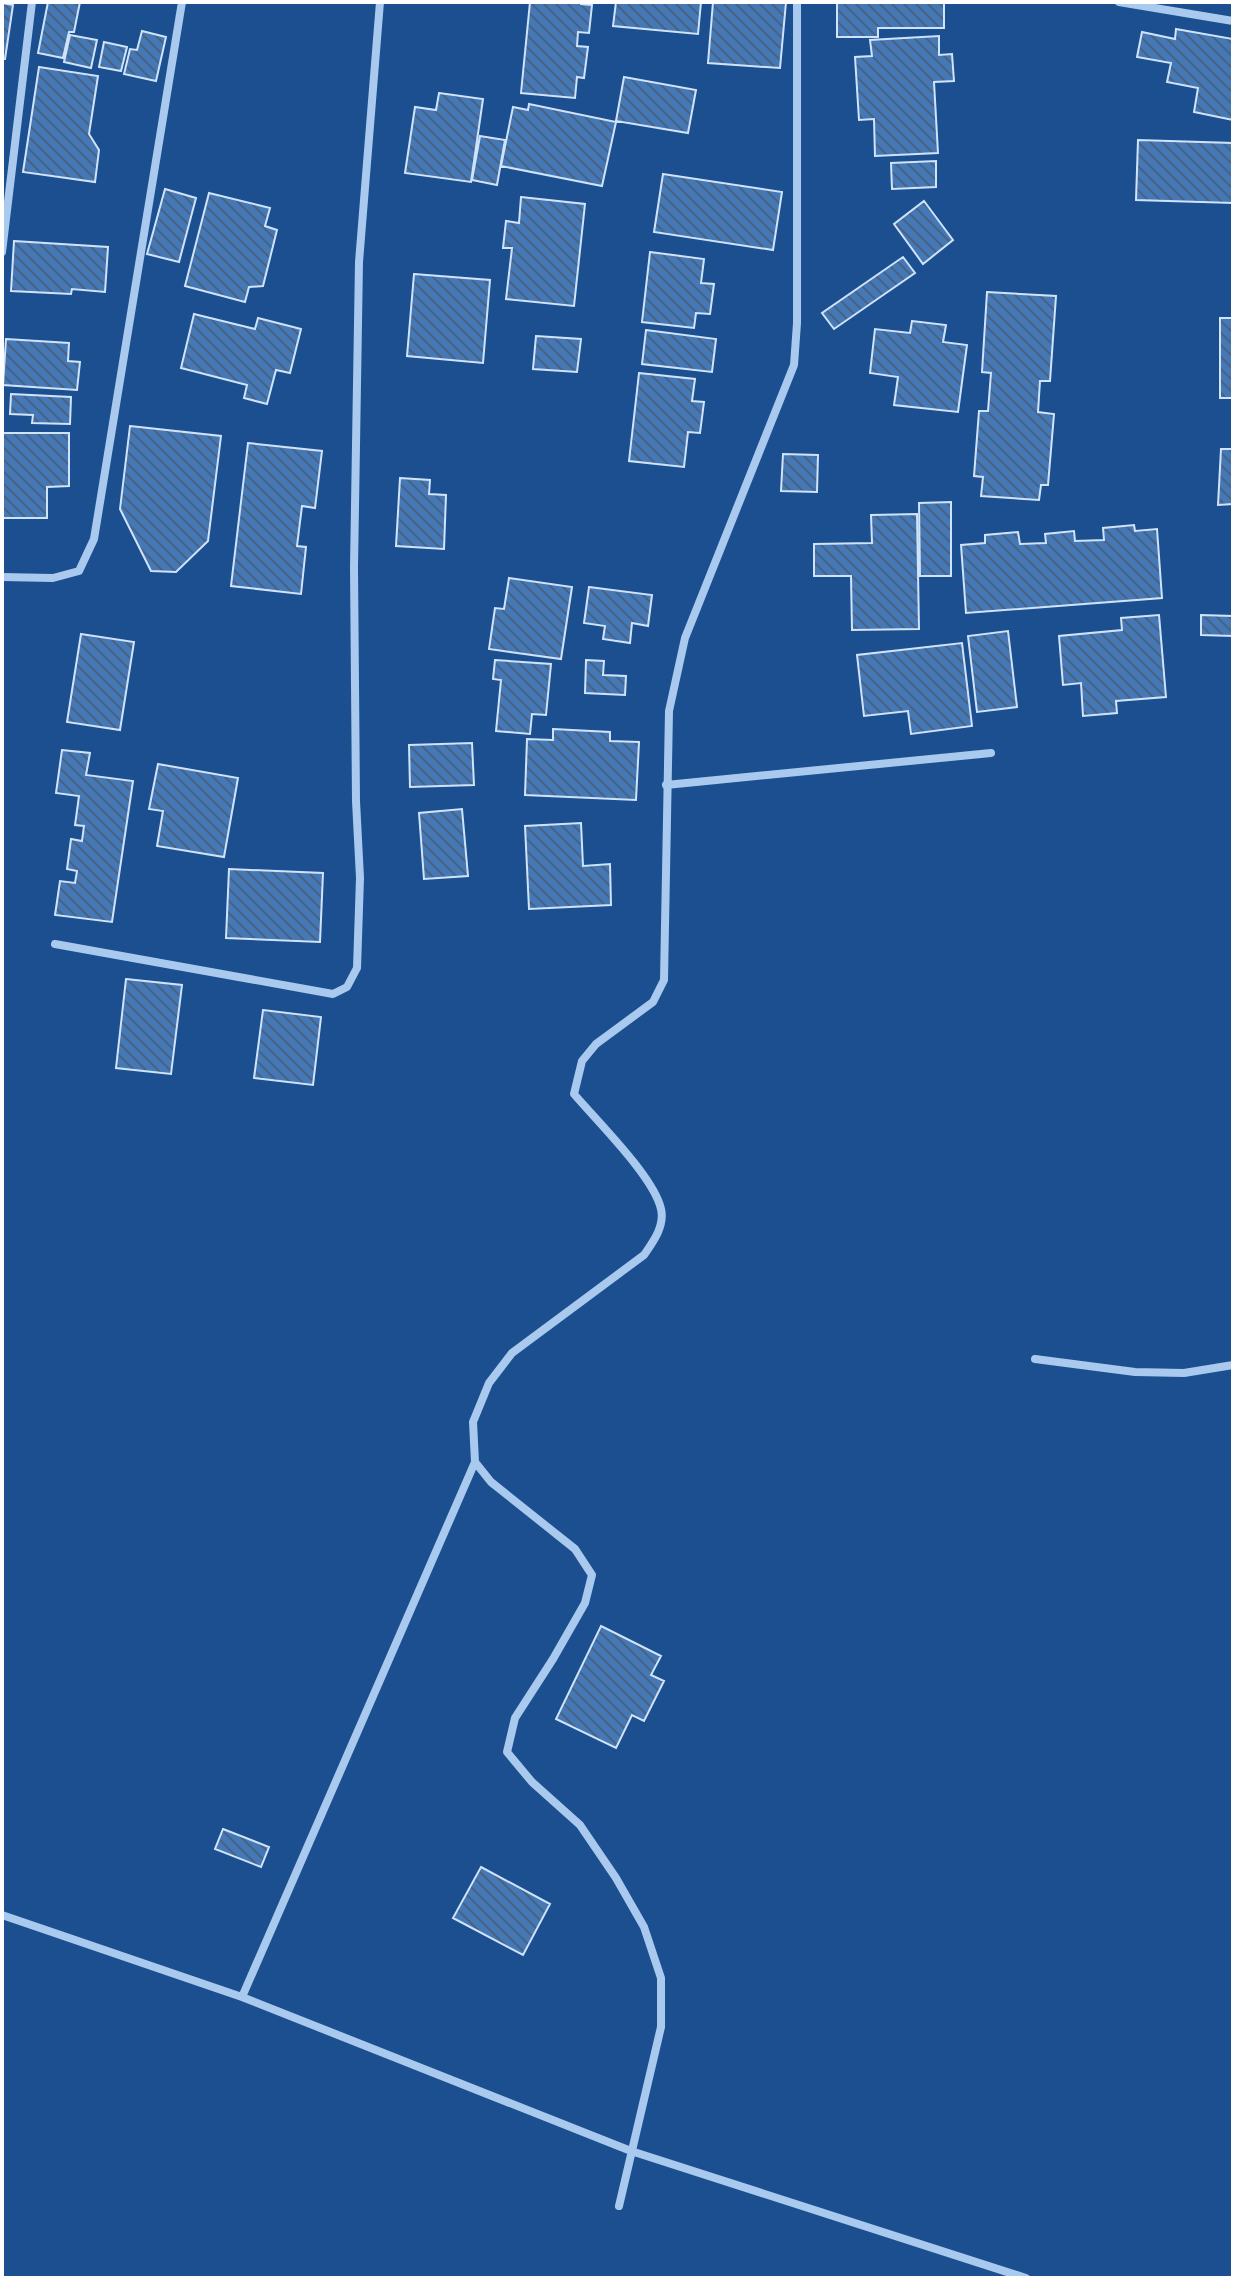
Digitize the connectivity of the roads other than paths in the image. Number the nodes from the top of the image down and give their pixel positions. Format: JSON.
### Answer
{"nodes":[{"id":1,"x":32,"y":2,"type":"edge"},
{"id":2,"x":182,"y":2,"type":"edge"},
{"id":3,"x":380,"y":2,"type":"edge"},
{"id":4,"x":797,"y":2,"type":"edge"},
{"id":5,"x":1119,"y":2,"type":"edge"},
{"id":6,"x":1233,"y":21,"type":"edge"},
{"id":7,"x":2,"y":252,"type":"edge"},
{"id":8,"x":2,"y":577,"type":"edge"},
{"id":9,"x":991,"y":753,"type":"dead end"},
{"id":10,"x":666,"y":785,"type":"junction"},
{"id":11,"x":55,"y":944,"type":"dead end"},
{"id":12,"x":1035,"y":1359,"type":"dead end"},
{"id":13,"x":1233,"y":1365,"type":"edge"},
{"id":14,"x":475,"y":1462,"type":"junction"},
{"id":15,"x":2,"y":1915,"type":"edge"},
{"id":16,"x":242,"y":1997,"type":"junction"},
{"id":17,"x":631,"y":2151,"type":"junction"},
{"id":18,"x":619,"y":2206,"type":"dead end"},
{"id":19,"x":1026,"y":2278,"type":"edge"}],
"edges":[{"from":1,"to":7,"type":"street"},
{"from":2,"to":8,"type":"street"},
{"from":3,"to":11,"type":"street"},
{"from":4,"to":10,"type":"street"},
{"from":5,"to":6,"type":"street"},
{"from":9,"to":10,"type":"street"},
{"from":10,"to":14,"type":"street"},
{"from":12,"to":13,"type":"street"},
{"from":14,"to":16,"type":"street"},
{"from":14,"to":17,"type":"street"},
{"from":15,"to":16,"type":"street"},
{"from":16,"to":17,"type":"street"},
{"from":17,"to":18,"type":"street"},
{"from":17,"to":19,"type":"street"}]}
